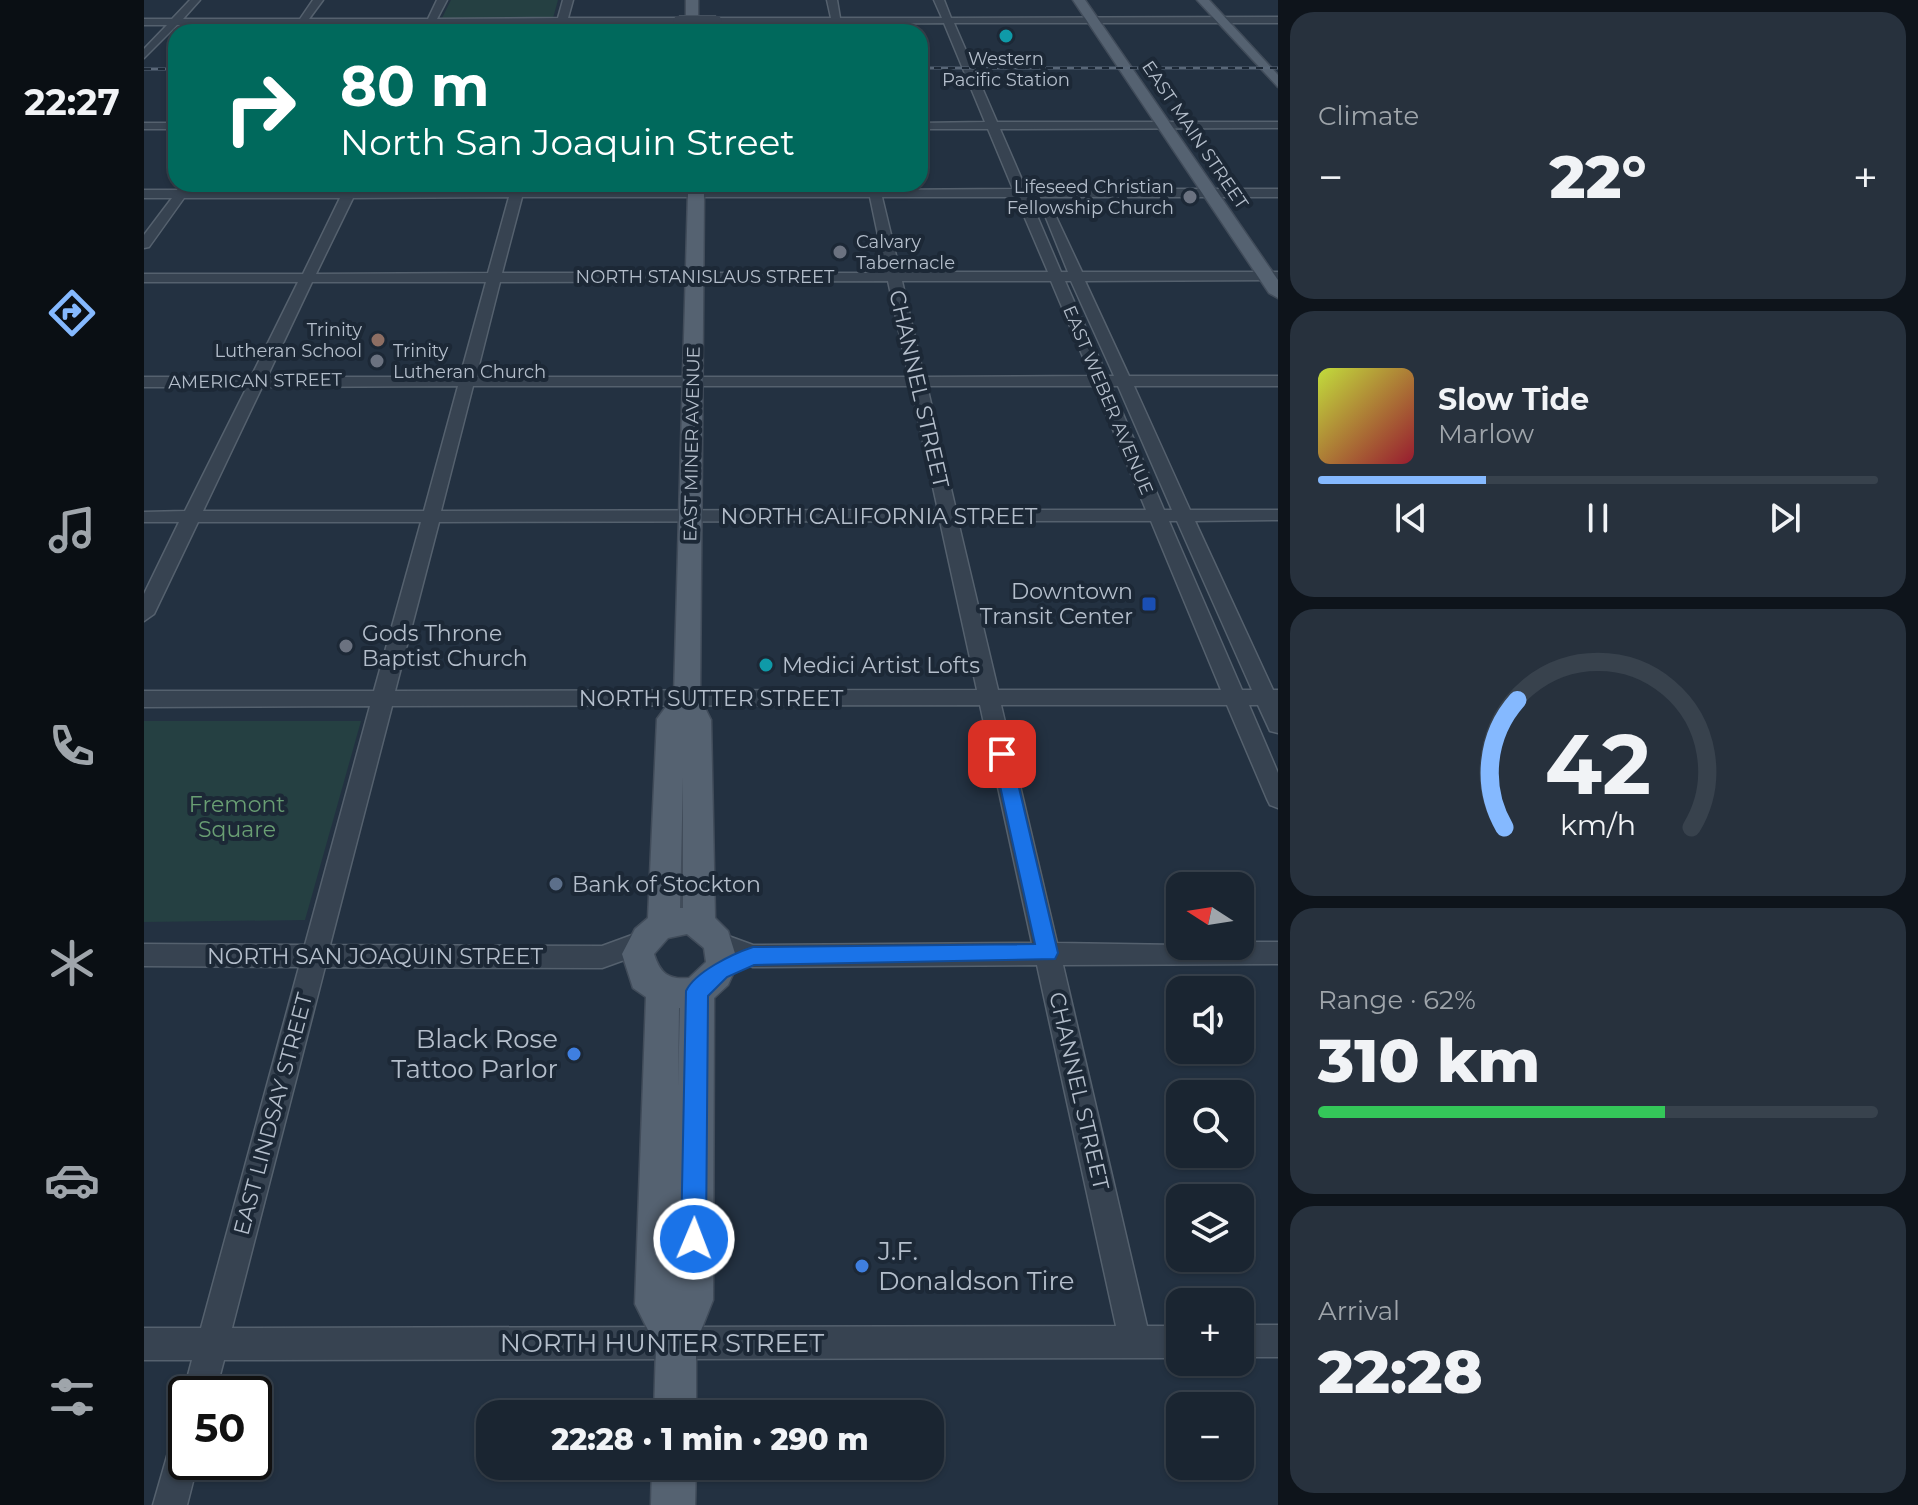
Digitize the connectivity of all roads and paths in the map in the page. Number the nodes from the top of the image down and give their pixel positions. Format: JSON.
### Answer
{"nodes":[{"id":1,"x":195,"y":0,"type":"edge"},
{"id":2,"x":318,"y":0,"type":"edge"},
{"id":3,"x":442,"y":0,"type":"edge"},
{"id":4,"x":568,"y":0,"type":"edge"},
{"id":5,"x":692,"y":0,"type":"edge"},
{"id":6,"x":705,"y":0,"type":"edge"},
{"id":7,"x":832,"y":0,"type":"edge"},
{"id":8,"x":939,"y":0,"type":"edge"},
{"id":9,"x":1079,"y":0,"type":"edge"},
{"id":10,"x":1203,"y":0,"type":"edge"},
{"id":11,"x":960,"y":15,"type":"junction"},
{"id":12,"x":1278,"y":20,"type":"edge"},
{"id":13,"x":947,"y":21,"type":"junction"},
{"id":14,"x":1093,"y":21,"type":"junction"},
{"id":15,"x":1222,"y":21,"type":"junction"},
{"id":16,"x":144,"y":22,"type":"edge"},
{"id":17,"x":175,"y":22,"type":"junction"},
{"id":18,"x":302,"y":22,"type":"junction"},
{"id":19,"x":431,"y":22,"type":"junction"},
{"id":20,"x":483,"y":24,"type":"edge"},
{"id":21,"x":562,"y":24,"type":"edge"},
{"id":22,"x":620,"y":24,"type":"edge"},
{"id":23,"x":692,"y":24,"type":"edge"},
{"id":24,"x":705,"y":24,"type":"edge"},
{"id":25,"x":789,"y":24,"type":"edge"},
{"id":26,"x":837,"y":24,"type":"edge"},
{"id":27,"x":881,"y":24,"type":"edge"},
{"id":28,"x":168,"y":29,"type":"edge"},
{"id":29,"x":971,"y":40,"type":"dead end"},
{"id":30,"x":144,"y":55,"type":"edge"},
{"id":31,"x":1278,"y":83,"type":"edge"},
{"id":32,"x":1002,"y":111,"type":"dead end"},
{"id":33,"x":1165,"y":125,"type":"junction"},
{"id":34,"x":1278,"y":125,"type":"edge"},
{"id":35,"x":144,"y":126,"type":"edge"},
{"id":36,"x":168,"y":126,"type":"edge"},
{"id":37,"x":928,"y":126,"type":"edge"},
{"id":38,"x":994,"y":126,"type":"junction"},
{"id":39,"x":1009,"y":126,"type":"junction"},
{"id":40,"x":1015,"y":139,"type":"dead end"},
{"id":41,"x":1033,"y":180,"type":"dead end"},
{"id":42,"x":928,"y":190,"type":"edge"},
{"id":43,"x":168,"y":191,"type":"edge"},
{"id":44,"x":182,"y":192,"type":"edge"},
{"id":45,"x":350,"y":192,"type":"edge"},
{"id":46,"x":517,"y":192,"type":"edge"},
{"id":47,"x":696,"y":192,"type":"edge"},
{"id":48,"x":875,"y":192,"type":"edge"},
{"id":49,"x":1023,"y":193,"type":"junction"},
{"id":50,"x":1039,"y":193,"type":"junction"},
{"id":51,"x":1211,"y":193,"type":"junction"},
{"id":52,"x":1278,"y":193,"type":"edge"},
{"id":53,"x":144,"y":194,"type":"edge"},
{"id":54,"x":144,"y":244,"type":"edge"},
{"id":55,"x":695,"y":276,"type":"junction"},
{"id":56,"x":893,"y":276,"type":"junction"},
{"id":57,"x":1272,"y":276,"type":"edge"},
{"id":58,"x":308,"y":277,"type":"junction"},
{"id":59,"x":494,"y":277,"type":"junction"},
{"id":60,"x":1055,"y":277,"type":"junction"},
{"id":61,"x":1077,"y":277,"type":"junction"},
{"id":62,"x":144,"y":278,"type":"edge"},
{"id":63,"x":1278,"y":293,"type":"edge"},
{"id":64,"x":693,"y":381,"type":"junction"},
{"id":65,"x":918,"y":381,"type":"junction"},
{"id":66,"x":1100,"y":381,"type":"junction"},
{"id":67,"x":1123,"y":381,"type":"junction"},
{"id":68,"x":1278,"y":381,"type":"edge"},
{"id":69,"x":144,"y":382,"type":"edge"},
{"id":70,"x":257,"y":382,"type":"junction"},
{"id":71,"x":467,"y":382,"type":"junction"},
{"id":72,"x":1157,"y":515,"type":"junction"},
{"id":73,"x":1184,"y":515,"type":"junction"},
{"id":74,"x":1278,"y":515,"type":"edge"},
{"id":75,"x":690,"y":516,"type":"junction"},
{"id":76,"x":949,"y":516,"type":"junction"},
{"id":77,"x":144,"y":517,"type":"edge"},
{"id":78,"x":191,"y":517,"type":"junction"},
{"id":79,"x":431,"y":517,"type":"junction"},
{"id":80,"x":144,"y":614,"type":"edge"},
{"id":81,"x":989,"y":697,"type":"junction"},
{"id":82,"x":1235,"y":697,"type":"junction"},
{"id":83,"x":1272,"y":697,"type":"edge"},
{"id":84,"x":687,"y":698,"type":"junction"},
{"id":85,"x":144,"y":699,"type":"edge"},
{"id":86,"x":383,"y":699,"type":"junction"},
{"id":87,"x":1278,"y":725,"type":"edge"},
{"id":88,"x":1278,"y":799,"type":"edge"},
{"id":89,"x":672,"y":818,"type":"junction"},
{"id":90,"x":698,"y":868,"type":"junction"},
{"id":91,"x":1048,"y":953,"type":"junction"},
{"id":92,"x":1278,"y":953,"type":"edge"},
{"id":93,"x":315,"y":954,"type":"junction"},
{"id":94,"x":144,"y":955,"type":"edge"},
{"id":95,"x":681,"y":957,"type":"junction"},
{"id":96,"x":1254,"y":1341,"type":"edge"},
{"id":97,"x":1278,"y":1341,"type":"edge"},
{"id":98,"x":1135,"y":1342,"type":"junction"},
{"id":99,"x":1166,"y":1342,"type":"edge"},
{"id":100,"x":213,"y":1343,"type":"junction"},
{"id":101,"x":676,"y":1343,"type":"junction"},
{"id":102,"x":144,"y":1344,"type":"edge"},
{"id":103,"x":204,"y":1376,"type":"edge"},
{"id":104,"x":675,"y":1400,"type":"edge"},
{"id":105,"x":177,"y":1480,"type":"edge"},
{"id":106,"x":674,"y":1480,"type":"edge"},
{"id":107,"x":170,"y":1505,"type":"edge"},
{"id":108,"x":673,"y":1505,"type":"edge"}],
"edges":[{"from":1,"to":17,"type":"street"},
{"from":2,"to":18,"type":"street"},
{"from":3,"to":19,"type":"street"},
{"from":4,"to":21,"type":"street"},
{"from":5,"to":23,"type":"main road"},
{"from":6,"to":24,"type":"main road"},
{"from":7,"to":26,"type":"street"},
{"from":8,"to":13,"type":"street","name":"EAST WEBER AVENUE"},
{"from":9,"to":14,"type":"main road","name":"EAST MAIN STREET"},
{"from":10,"to":15,"type":"main road"},
{"from":11,"to":13,"type":"street"},
{"from":11,"to":14,"type":"street"},
{"from":11,"to":29,"type":"street"},
{"from":12,"to":15,"type":"street"},
{"from":13,"to":27,"type":"street"},
{"from":13,"to":38,"type":"street","name":"EAST WEBER AVENUE"},
{"from":14,"to":15,"type":"street"},
{"from":14,"to":33,"type":"main road","name":"EAST MAIN STREET"},
{"from":15,"to":31,"type":"main road"},
{"from":16,"to":17,"type":"street"},
{"from":17,"to":18,"type":"street"},
{"from":18,"to":19,"type":"street"},
{"from":19,"to":20,"type":"street"},
{"from":22,"to":25,"type":"street","bridge":true},
{"from":28,"to":30,"type":"street"},
{"from":32,"to":39,"type":"street"},
{"from":33,"to":34,"type":"street"},
{"from":33,"to":39,"type":"street"},
{"from":33,"to":51,"type":"main road","name":"EAST MAIN STREET"},
{"from":35,"to":36,"type":"street"},
{"from":37,"to":38,"type":"street"},
{"from":38,"to":39,"type":"street"},
{"from":38,"to":49,"type":"street","name":"EAST WEBER AVENUE"},
{"from":39,"to":40,"type":"street"},
{"from":41,"to":50,"type":"street","name":"EAST WEBER AVENUE"},
{"from":42,"to":49,"type":"street"},
{"from":43,"to":53,"type":"street"},
{"from":44,"to":54,"type":"street"},
{"from":45,"to":58,"type":"street"},
{"from":46,"to":59,"type":"street","name":"EAST LINDSAY STREET"},
{"from":47,"to":55,"type":"main road","name":"EAST MINER AVENUE"},
{"from":48,"to":56,"type":"street","name":"CHANNEL STREET"},
{"from":49,"to":50,"type":"street"},
{"from":49,"to":60,"type":"street","name":"EAST WEBER AVENUE"},
{"from":50,"to":51,"type":"street"},
{"from":50,"to":61,"type":"street","name":"EAST WEBER AVENUE"},
{"from":51,"to":52,"type":"street"},
{"from":51,"to":57,"type":"main road","name":"EAST MAIN STREET"},
{"from":55,"to":56,"type":"street","name":"NORTH STANISLAUS STREET"},
{"from":55,"to":59,"type":"street","name":"NORTH STANISLAUS STREET"},
{"from":55,"to":64,"type":"main road","name":"EAST MINER AVENUE"},
{"from":56,"to":60,"type":"street","name":"NORTH STANISLAUS STREET"},
{"from":56,"to":65,"type":"street","name":"CHANNEL STREET"},
{"from":57,"to":61,"type":"street","name":"NORTH STANISLAUS STREET"},
{"from":57,"to":63,"type":"main road","name":"EAST MAIN STREET"},
{"from":58,"to":59,"type":"street","name":"NORTH STANISLAUS STREET"},
{"from":58,"to":62,"type":"street","name":"NORTH STANISLAUS STREET"},
{"from":58,"to":70,"type":"street"},
{"from":59,"to":71,"type":"street","name":"EAST LINDSAY STREET"},
{"from":60,"to":61,"type":"street","name":"NORTH STANISLAUS STREET"},
{"from":60,"to":66,"type":"street","name":"EAST WEBER AVENUE"},
{"from":61,"to":67,"type":"street","name":"EAST WEBER AVENUE"},
{"from":64,"to":65,"type":"street","name":"AMERICAN STREET"},
{"from":64,"to":71,"type":"street","name":"AMERICAN STREET"},
{"from":64,"to":75,"type":"main road","name":"EAST MINER AVENUE"},
{"from":65,"to":66,"type":"street","name":"AMERICAN STREET"},
{"from":65,"to":76,"type":"street","name":"CHANNEL STREET"},
{"from":66,"to":67,"type":"street","name":"AMERICAN STREET"},
{"from":66,"to":72,"type":"street","name":"EAST WEBER AVENUE"},
{"from":67,"to":68,"type":"street","name":"AMERICAN STREET"},
{"from":67,"to":73,"type":"street","name":"EAST WEBER AVENUE"},
{"from":69,"to":70,"type":"street","name":"AMERICAN STREET"},
{"from":70,"to":71,"type":"street","name":"AMERICAN STREET"},
{"from":70,"to":78,"type":"street"},
{"from":71,"to":79,"type":"street","name":"EAST LINDSAY STREET"},
{"from":72,"to":73,"type":"street","name":"NORTH CALIFORNIA STREET"},
{"from":72,"to":76,"type":"street","name":"NORTH CALIFORNIA STREET"},
{"from":72,"to":82,"type":"street","name":"EAST WEBER AVENUE"},
{"from":73,"to":74,"type":"street","name":"NORTH CALIFORNIA STREET"},
{"from":73,"to":83,"type":"street","name":"EAST WEBER AVENUE"},
{"from":75,"to":76,"type":"street","name":"NORTH CALIFORNIA STREET"},
{"from":75,"to":79,"type":"street","name":"NORTH CALIFORNIA STREET"},
{"from":75,"to":84,"type":"main road","name":"EAST MINER AVENUE"},
{"from":76,"to":81,"type":"street","name":"CHANNEL STREET"},
{"from":77,"to":78,"type":"street","name":"NORTH CALIFORNIA STREET"},
{"from":78,"to":79,"type":"street","name":"NORTH CALIFORNIA STREET"},
{"from":78,"to":80,"type":"street"},
{"from":79,"to":86,"type":"street","name":"EAST LINDSAY STREET"},
{"from":81,"to":82,"type":"street","name":"NORTH SUTTER STREET"},
{"from":81,"to":84,"type":"street","name":"NORTH SUTTER STREET"},
{"from":81,"to":91,"type":"street","name":"CHANNEL STREET"},
{"from":82,"to":83,"type":"street","name":"NORTH SUTTER STREET"},
{"from":82,"to":88,"type":"street","name":"EAST WEBER AVENUE"},
{"from":83,"to":87,"type":"street","name":"EAST WEBER AVENUE"},
{"from":84,"to":86,"type":"street","name":"NORTH SUTTER STREET"},
{"from":84,"to":89,"type":"main road","name":"EAST MINER AVENUE"},
{"from":84,"to":90,"type":"main road","name":"EAST MINER AVENUE"},
{"from":85,"to":86,"type":"street","name":"NORTH SUTTER STREET"},
{"from":86,"to":93,"type":"street","name":"EAST LINDSAY STREET"},
{"from":89,"to":90,"type":"main road"},
{"from":89,"to":95,"type":"main road","name":"EAST MINER AVENUE"},
{"from":90,"to":95,"type":"main road","name":"EAST MINER AVENUE"},
{"from":91,"to":92,"type":"street"},
{"from":91,"to":95,"type":"street"},
{"from":91,"to":98,"type":"street","name":"CHANNEL STREET"},
{"from":93,"to":94,"type":"street","name":"NORTH SAN JOAQUIN STREET"},
{"from":93,"to":95,"type":"street","name":"NORTH SAN JOAQUIN STREET"},
{"from":93,"to":100,"type":"street","name":"EAST LINDSAY STREET"},
{"from":95,"to":101,"type":"main road","name":"EAST MINER AVENUE"},
{"from":96,"to":97,"type":"street"},
{"from":98,"to":99,"type":"street","name":"NORTH HUNTER STREET"},
{"from":98,"to":101,"type":"street","name":"NORTH HUNTER STREET"},
{"from":100,"to":101,"type":"street","name":"NORTH HUNTER STREET"},
{"from":100,"to":102,"type":"street","name":"NORTH HUNTER STREET"},
{"from":100,"to":103,"type":"street","name":"EAST LINDSAY STREET"},
{"from":101,"to":104,"type":"main road","name":"EAST MINER AVENUE"},
{"from":105,"to":107,"type":"street"},
{"from":106,"to":108,"type":"main road"}]}
